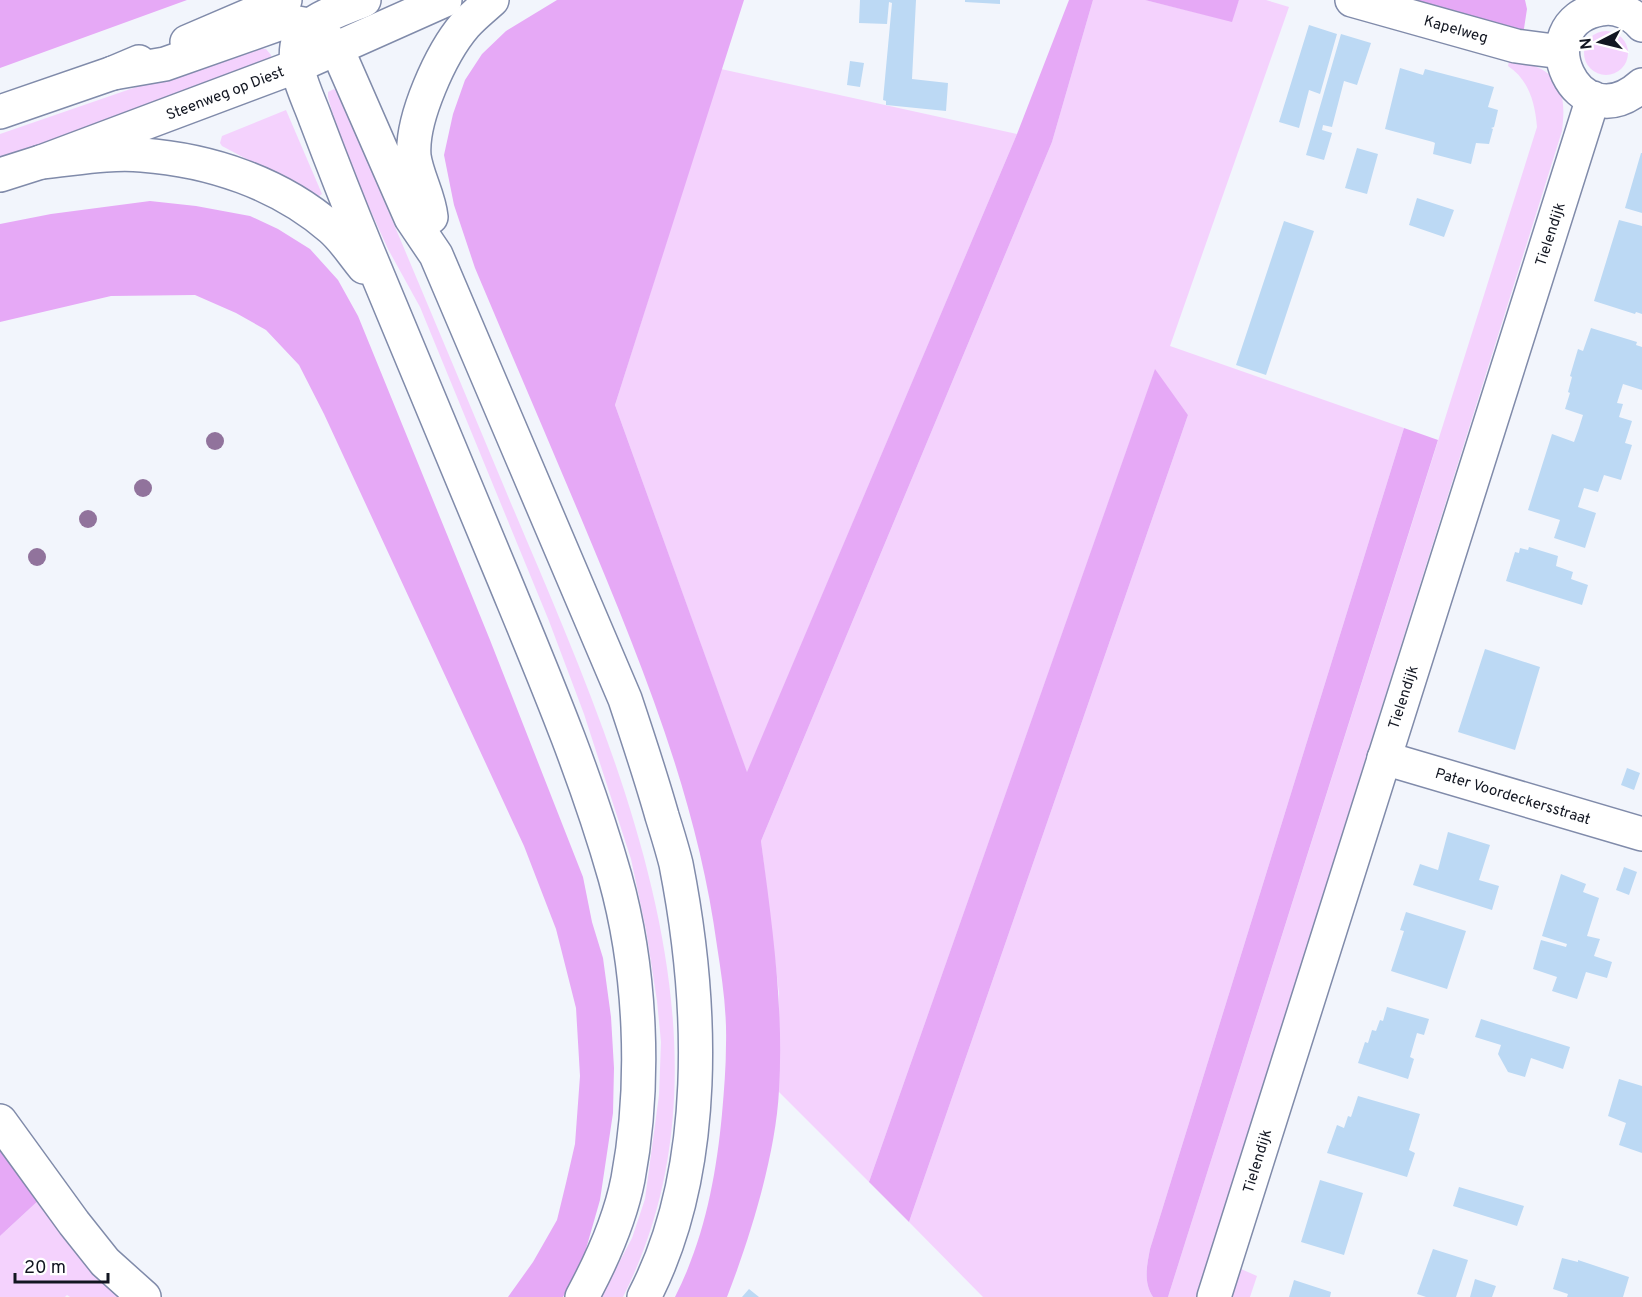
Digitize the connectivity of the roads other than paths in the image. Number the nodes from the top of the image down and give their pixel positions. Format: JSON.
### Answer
{"nodes":[{"id":1,"x":285,"y":0,"type":"edge"},
{"id":2,"x":364,"y":0,"type":"edge"},
{"id":3,"x":446,"y":0,"type":"edge"},
{"id":4,"x":492,"y":0,"type":"edge"},
{"id":5,"x":1352,"y":0,"type":"edge"},
{"id":6,"x":1625,"y":11,"type":"edge"},
{"id":7,"x":308,"y":25,"type":"junction"},
{"id":8,"x":337,"y":49,"type":"junction"},
{"id":9,"x":1562,"y":52,"type":"junction"},
{"id":10,"x":297,"y":66,"type":"junction"},
{"id":11,"x":113,"y":73,"type":"junction"},
{"id":12,"x":1642,"y":85,"type":"edge"},
{"id":13,"x":1593,"y":98,"type":"junction"},
{"id":14,"x":0,"y":112,"type":"edge"},
{"id":15,"x":41,"y":162,"type":"junction"},
{"id":16,"x":0,"y":176,"type":"edge"},
{"id":17,"x":436,"y":255,"type":"junction"},
{"id":18,"x":384,"y":290,"type":"junction"},
{"id":19,"x":1384,"y":758,"type":"junction"},
{"id":20,"x":1642,"y":834,"type":"edge"},
{"id":21,"x":0,"y":1121,"type":"edge"},
{"id":22,"x":144,"y":1297,"type":"edge"},
{"id":23,"x":582,"y":1297,"type":"edge"},
{"id":24,"x":644,"y":1297,"type":"edge"},
{"id":25,"x":1214,"y":1297,"type":"edge"}],
"edges":[{"from":1,"to":11,"type":"main road"},
{"from":2,"to":7,"type":"main road"},
{"from":3,"to":8,"type":"main road","name":"Steenweg op Diest"},
{"from":4,"to":17,"type":"main road"},
{"from":5,"to":9,"type":"main road","name":"Kapelweg"},
{"from":6,"to":9,"type":"main road"},
{"from":7,"to":8,"type":"main road"},
{"from":7,"to":10,"type":"main road"},
{"from":7,"to":11,"type":"main road"},
{"from":8,"to":10,"type":"main road","name":"Steenweg op Diest"},
{"from":8,"to":17,"type":"main road"},
{"from":9,"to":13,"type":"main road"},
{"from":10,"to":15,"type":"main road","name":"Steenweg op Diest"},
{"from":10,"to":18,"type":"main road"},
{"from":11,"to":14,"type":"main road"},
{"from":12,"to":13,"type":"main road"},
{"from":13,"to":19,"type":"main road","name":"Tielendijk"},
{"from":15,"to":16,"type":"main road","name":"Steenweg op Diest"},
{"from":15,"to":18,"type":"main road"},
{"from":17,"to":24,"type":"main road"},
{"from":18,"to":23,"type":"main road"},
{"from":19,"to":20,"type":"main road","name":"Pater Voordeckersstraat"},
{"from":19,"to":25,"type":"main road","name":"Tielendijk"},
{"from":21,"to":22,"type":"main road"}]}
